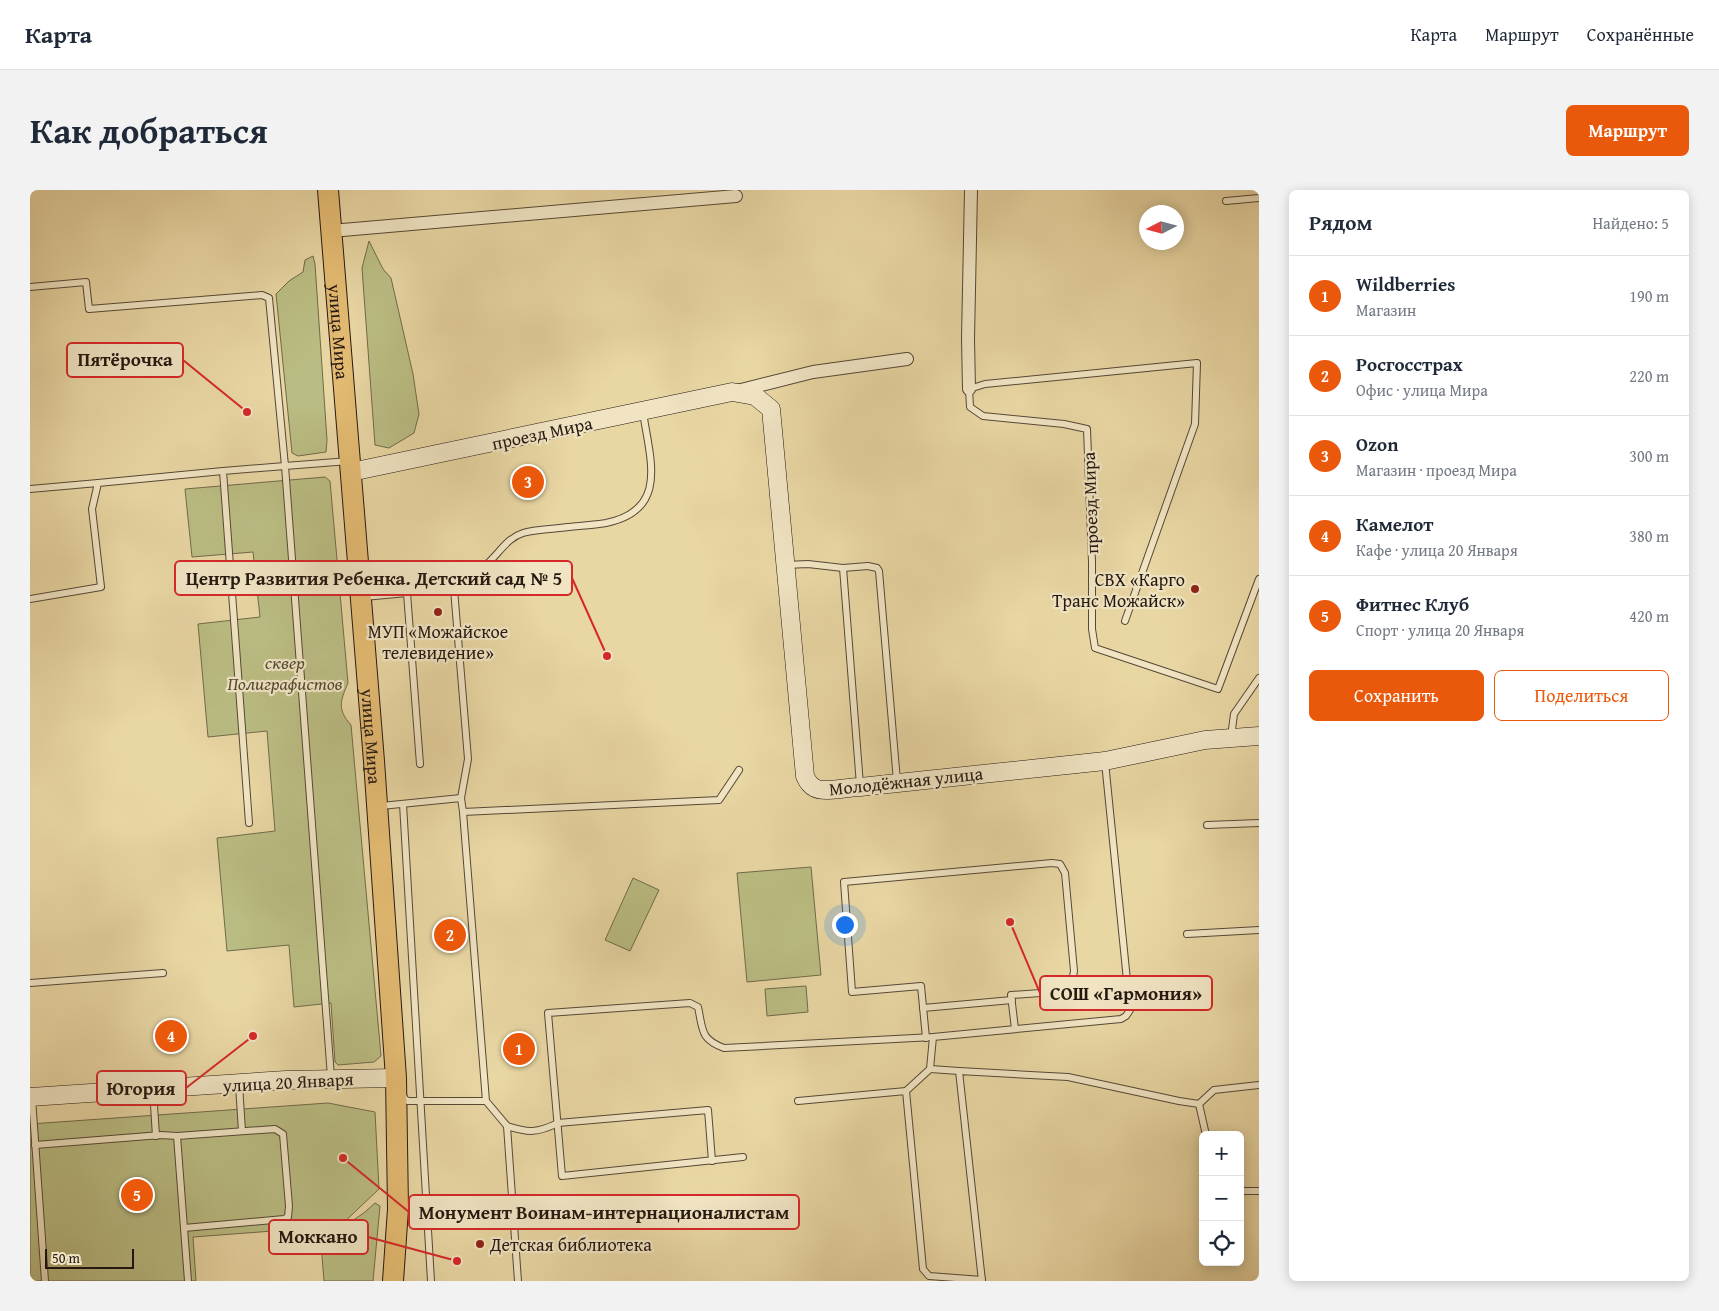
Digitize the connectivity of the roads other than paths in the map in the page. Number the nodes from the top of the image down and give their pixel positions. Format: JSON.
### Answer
{"nodes":[{"id":1,"x":328,"y":190,"type":"edge"},
{"id":2,"x":971,"y":190,"type":"edge"},
{"id":3,"x":736,"y":196,"type":"dead end"},
{"id":4,"x":1259,"y":198,"type":"edge"},
{"id":5,"x":1226,"y":201,"type":"dead end"},
{"id":6,"x":331,"y":231,"type":"junction"},
{"id":7,"x":30,"y":287,"type":"edge"},
{"id":8,"x":907,"y":359,"type":"dead end"},
{"id":9,"x":969,"y":389,"type":"junction"},
{"id":10,"x":732,"y":392,"type":"junction"},
{"id":11,"x":771,"y":409,"type":"joint"},
{"id":12,"x":643,"y":412,"type":"junction"},
{"id":13,"x":285,"y":466,"type":"junction"},
{"id":14,"x":350,"y":467,"type":"junction"},
{"id":15,"x":223,"y":471,"type":"junction"},
{"id":16,"x":98,"y":483,"type":"junction"},
{"id":17,"x":30,"y":488,"type":"edge"},
{"id":18,"x":785,"y":565,"type":"junction"},
{"id":19,"x":843,"y":568,"type":"junction"},
{"id":20,"x":453,"y":577,"type":"junction"},
{"id":21,"x":1259,"y":579,"type":"edge"},
{"id":22,"x":407,"y":593,"type":"junction"},
{"id":23,"x":360,"y":598,"type":"junction"},
{"id":24,"x":30,"y":599,"type":"edge"},
{"id":25,"x":1125,"y":621,"type":"dead end"},
{"id":26,"x":1259,"y":678,"type":"edge"},
{"id":27,"x":1259,"y":736,"type":"edge"},
{"id":28,"x":1230,"y":738,"type":"junction"},
{"id":29,"x":1105,"y":761,"type":"junction"},
{"id":30,"x":420,"y":764,"type":"dead end"},
{"id":31,"x":739,"y":770,"type":"dead end"},
{"id":32,"x":897,"y":783,"type":"junction"},
{"id":33,"x":860,"y":786,"type":"junction"},
{"id":34,"x":461,"y":798,"type":"junction"},
{"id":35,"x":403,"y":804,"type":"junction"},
{"id":36,"x":377,"y":807,"type":"junction"},
{"id":37,"x":463,"y":812,"type":"junction"},
{"id":38,"x":249,"y":823,"type":"dead end"},
{"id":39,"x":1259,"y":823,"type":"edge"},
{"id":40,"x":1207,"y":825,"type":"dead end"},
{"id":41,"x":1259,"y":930,"type":"edge"},
{"id":42,"x":1187,"y":934,"type":"dead end"},
{"id":43,"x":162,"y":973,"type":"dead end"},
{"id":44,"x":30,"y":983,"type":"edge"},
{"id":45,"x":1012,"y":1000,"type":"junction"},
{"id":46,"x":923,"y":1008,"type":"junction"},
{"id":47,"x":1014,"y":1029,"type":"junction"},
{"id":48,"x":930,"y":1037,"type":"junction"},
{"id":49,"x":930,"y":1069,"type":"junction"},
{"id":50,"x":959,"y":1071,"type":"junction"},
{"id":51,"x":396,"y":1078,"type":"junction"},
{"id":52,"x":331,"y":1079,"type":"junction"},
{"id":53,"x":239,"y":1084,"type":"junction"},
{"id":54,"x":1259,"y":1085,"type":"edge"},
{"id":55,"x":153,"y":1089,"type":"junction"},
{"id":56,"x":906,"y":1092,"type":"junction"},
{"id":57,"x":31,"y":1097,"type":"edge"},
{"id":58,"x":486,"y":1100,"type":"junction"},
{"id":59,"x":420,"y":1101,"type":"junction"},
{"id":60,"x":798,"y":1101,"type":"dead end"},
{"id":61,"x":1199,"y":1104,"type":"junction"},
{"id":62,"x":558,"y":1123,"type":"junction"},
{"id":63,"x":507,"y":1126,"type":"junction"},
{"id":64,"x":242,"y":1131,"type":"junction"},
{"id":65,"x":1205,"y":1131,"type":"edge"},
{"id":66,"x":156,"y":1136,"type":"junction"},
{"id":67,"x":177,"y":1136,"type":"junction"},
{"id":68,"x":35,"y":1145,"type":"junction"},
{"id":69,"x":743,"y":1157,"type":"dead end"},
{"id":70,"x":712,"y":1160,"type":"junction"},
{"id":71,"x":1244,"y":1191,"type":"edge"},
{"id":72,"x":1259,"y":1191,"type":"edge"},
{"id":73,"x":184,"y":1228,"type":"junction"},
{"id":74,"x":45,"y":1281,"type":"edge"},
{"id":75,"x":188,"y":1281,"type":"edge"},
{"id":76,"x":393,"y":1281,"type":"edge"},
{"id":77,"x":431,"y":1281,"type":"edge"},
{"id":78,"x":518,"y":1281,"type":"edge"},
{"id":79,"x":982,"y":1281,"type":"edge"}],
"edges":[{"from":1,"to":6,"type":"main road","name":"улица Мира"},
{"from":2,"to":9,"type":"street","name":"проезд Мира"},
{"from":3,"to":6,"type":"street"},
{"from":4,"to":5,"type":"lane"},
{"from":6,"to":14,"type":"main road","name":"улица Мира"},
{"from":7,"to":13,"type":"lane"},
{"from":8,"to":10,"type":"street","name":"проезд Мира"},
{"from":9,"to":21,"type":"lane","name":"проезд Мира"},
{"from":9,"to":25,"type":"lane"},
{"from":10,"to":11,"type":"street","name":"проезд Мира"},
{"from":10,"to":12,"type":"street","name":"проезд Мира"},
{"from":11,"to":18,"type":"street","name":"Молодёжная улица"},
{"from":12,"to":14,"type":"street","name":"проезд Мира"},
{"from":12,"to":20,"type":"lane"},
{"from":13,"to":14,"type":"lane"},
{"from":13,"to":15,"type":"lane"},
{"from":13,"to":52,"type":"lane"},
{"from":14,"to":23,"type":"main road","name":"улица Мира"},
{"from":15,"to":16,"type":"lane"},
{"from":15,"to":38,"type":"lane"},
{"from":16,"to":17,"type":"lane"},
{"from":16,"to":24,"type":"lane"},
{"from":18,"to":19,"type":"lane"},
{"from":18,"to":33,"type":"street","name":"Молодёжная улица"},
{"from":19,"to":32,"type":"lane"},
{"from":19,"to":33,"type":"lane"},
{"from":20,"to":22,"type":"lane"},
{"from":20,"to":34,"type":"lane"},
{"from":22,"to":23,"type":"lane"},
{"from":22,"to":30,"type":"lane"},
{"from":23,"to":36,"type":"main road","name":"улица Мира"},
{"from":26,"to":28,"type":"lane"},
{"from":27,"to":28,"type":"street","name":"Молодёжная улица"},
{"from":28,"to":29,"type":"street","name":"Молодёжная улица"},
{"from":29,"to":32,"type":"street","name":"Молодёжная улица"},
{"from":29,"to":47,"type":"lane"},
{"from":31,"to":37,"type":"lane"},
{"from":32,"to":33,"type":"street","name":"Молодёжная улица"},
{"from":34,"to":35,"type":"lane"},
{"from":34,"to":37,"type":"lane"},
{"from":35,"to":36,"type":"lane"},
{"from":35,"to":59,"type":"lane"},
{"from":36,"to":51,"type":"main road","name":"улица Мира"},
{"from":37,"to":58,"type":"lane"},
{"from":39,"to":40,"type":"lane"},
{"from":41,"to":42,"type":"lane"},
{"from":43,"to":44,"type":"lane"},
{"from":45,"to":46,"type":"lane"},
{"from":45,"to":46,"type":"lane"},
{"from":45,"to":47,"type":"lane"},
{"from":46,"to":48,"type":"lane"},
{"from":47,"to":48,"type":"lane"},
{"from":48,"to":49,"type":"lane"},
{"from":48,"to":62,"type":"lane"},
{"from":49,"to":50,"type":"lane"},
{"from":49,"to":56,"type":"lane"},
{"from":50,"to":61,"type":"lane"},
{"from":50,"to":79,"type":"lane"},
{"from":51,"to":52,"type":"street","name":"улица 20 Января"},
{"from":51,"to":59,"type":"lane"},
{"from":51,"to":76,"type":"main road","name":"улица Мира"},
{"from":52,"to":53,"type":"street","name":"улица 20 Января"},
{"from":53,"to":55,"type":"street","name":"улица 20 Января"},
{"from":53,"to":64,"type":"lane"},
{"from":54,"to":61,"type":"lane"},
{"from":55,"to":57,"type":"street","name":"улица 20 Января"},
{"from":55,"to":66,"type":"lane"},
{"from":56,"to":60,"type":"lane"},
{"from":56,"to":79,"type":"lane"},
{"from":57,"to":68,"type":"lane"},
{"from":58,"to":59,"type":"lane"},
{"from":58,"to":63,"type":"lane"},
{"from":59,"to":77,"type":"lane"},
{"from":61,"to":65,"type":"lane"},
{"from":62,"to":63,"type":"lane"},
{"from":62,"to":70,"type":"lane"},
{"from":62,"to":70,"type":"lane"},
{"from":63,"to":78,"type":"lane"},
{"from":64,"to":67,"type":"lane"},
{"from":64,"to":73,"type":"lane"},
{"from":66,"to":67,"type":"lane"},
{"from":66,"to":68,"type":"lane"},
{"from":67,"to":73,"type":"lane"},
{"from":68,"to":74,"type":"lane"},
{"from":69,"to":70,"type":"lane"},
{"from":71,"to":72,"type":"lane"},
{"from":73,"to":75,"type":"lane"}]}
